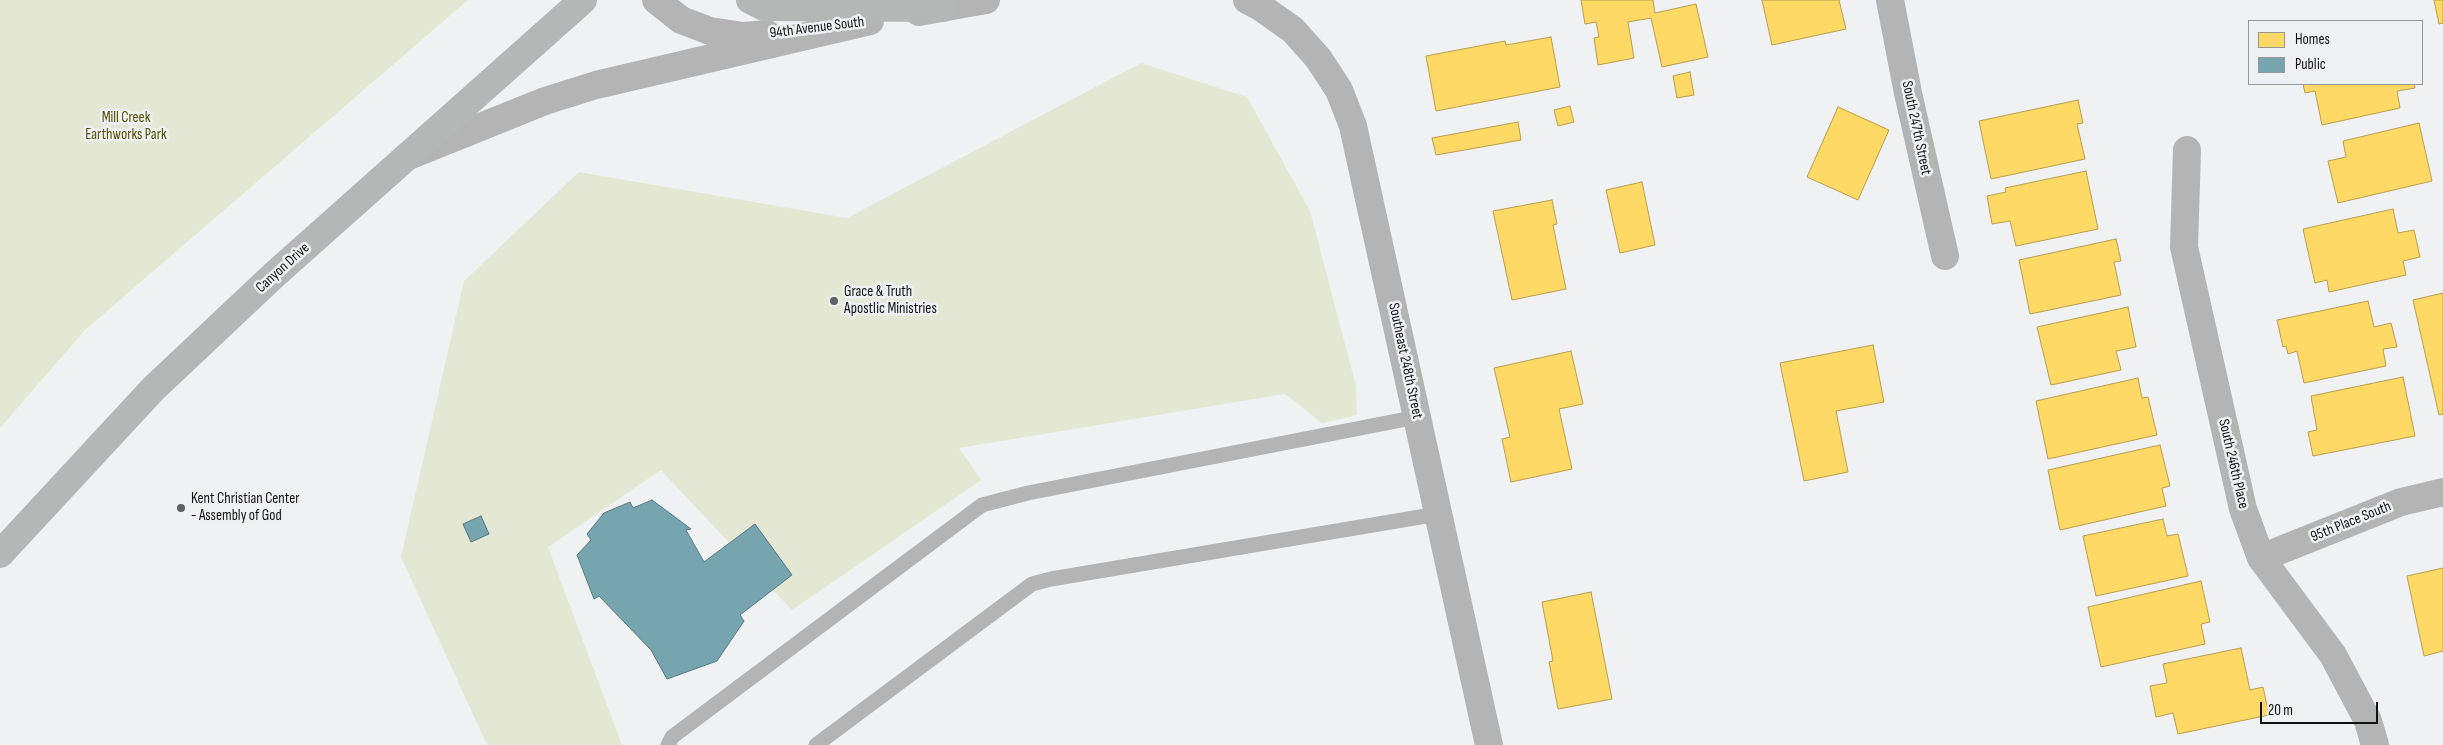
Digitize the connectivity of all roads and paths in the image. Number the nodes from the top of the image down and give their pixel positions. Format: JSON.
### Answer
{"nodes":[{"id":1,"x":583,"y":0,"type":"edge"},
{"id":2,"x":656,"y":0,"type":"edge"},
{"id":3,"x":750,"y":0,"type":"edge"},
{"id":4,"x":986,"y":0,"type":"edge"},
{"id":5,"x":1890,"y":0,"type":"edge"},
{"id":6,"x":1259,"y":3,"type":"edge"},
{"id":7,"x":943,"y":8,"type":"junction"},
{"id":8,"x":870,"y":21,"type":"junction"},
{"id":9,"x":2187,"y":150,"type":"dead end"},
{"id":10,"x":411,"y":155,"type":"junction"},
{"id":11,"x":1945,"y":256,"type":"dead end"},
{"id":12,"x":1417,"y":417,"type":"junction"},
{"id":13,"x":2443,"y":492,"type":"edge"},
{"id":14,"x":1438,"y":514,"type":"junction"},
{"id":15,"x":0,"y":554,"type":"edge"},
{"id":16,"x":2261,"y":558,"type":"junction"},
{"id":17,"x":668,"y":745,"type":"edge"},
{"id":18,"x":816,"y":745,"type":"edge"},
{"id":19,"x":1489,"y":745,"type":"edge"},
{"id":20,"x":2375,"y":745,"type":"edge"}],
"edges":[{"from":1,"to":10,"type":"main road","name":"Canyon Drive"},
{"from":2,"to":8,"type":"street","name":"94th Avenue South"},
{"from":3,"to":7,"type":"main road"},
{"from":4,"to":7,"type":"street","name":"94th Avenue South"},
{"from":5,"to":11,"type":"street","name":"South 247th Street"},
{"from":6,"to":12,"type":"street","name":"Southeast 248th Street"},
{"from":7,"to":8,"type":"street","name":"94th Avenue South"},
{"from":8,"to":10,"type":"street"},
{"from":9,"to":16,"type":"street","name":"South 246th Place"},
{"from":10,"to":15,"type":"main road","name":"Canyon Drive"},
{"from":12,"to":14,"type":"street","name":"Southeast 248th Street"},
{"from":12,"to":17,"type":"lane"},
{"from":13,"to":16,"type":"street","name":"95th Place South"},
{"from":14,"to":18,"type":"lane"},
{"from":14,"to":19,"type":"street","name":"Southeast 248th Street"},
{"from":16,"to":20,"type":"street","name":"South 246th Place"}]}
